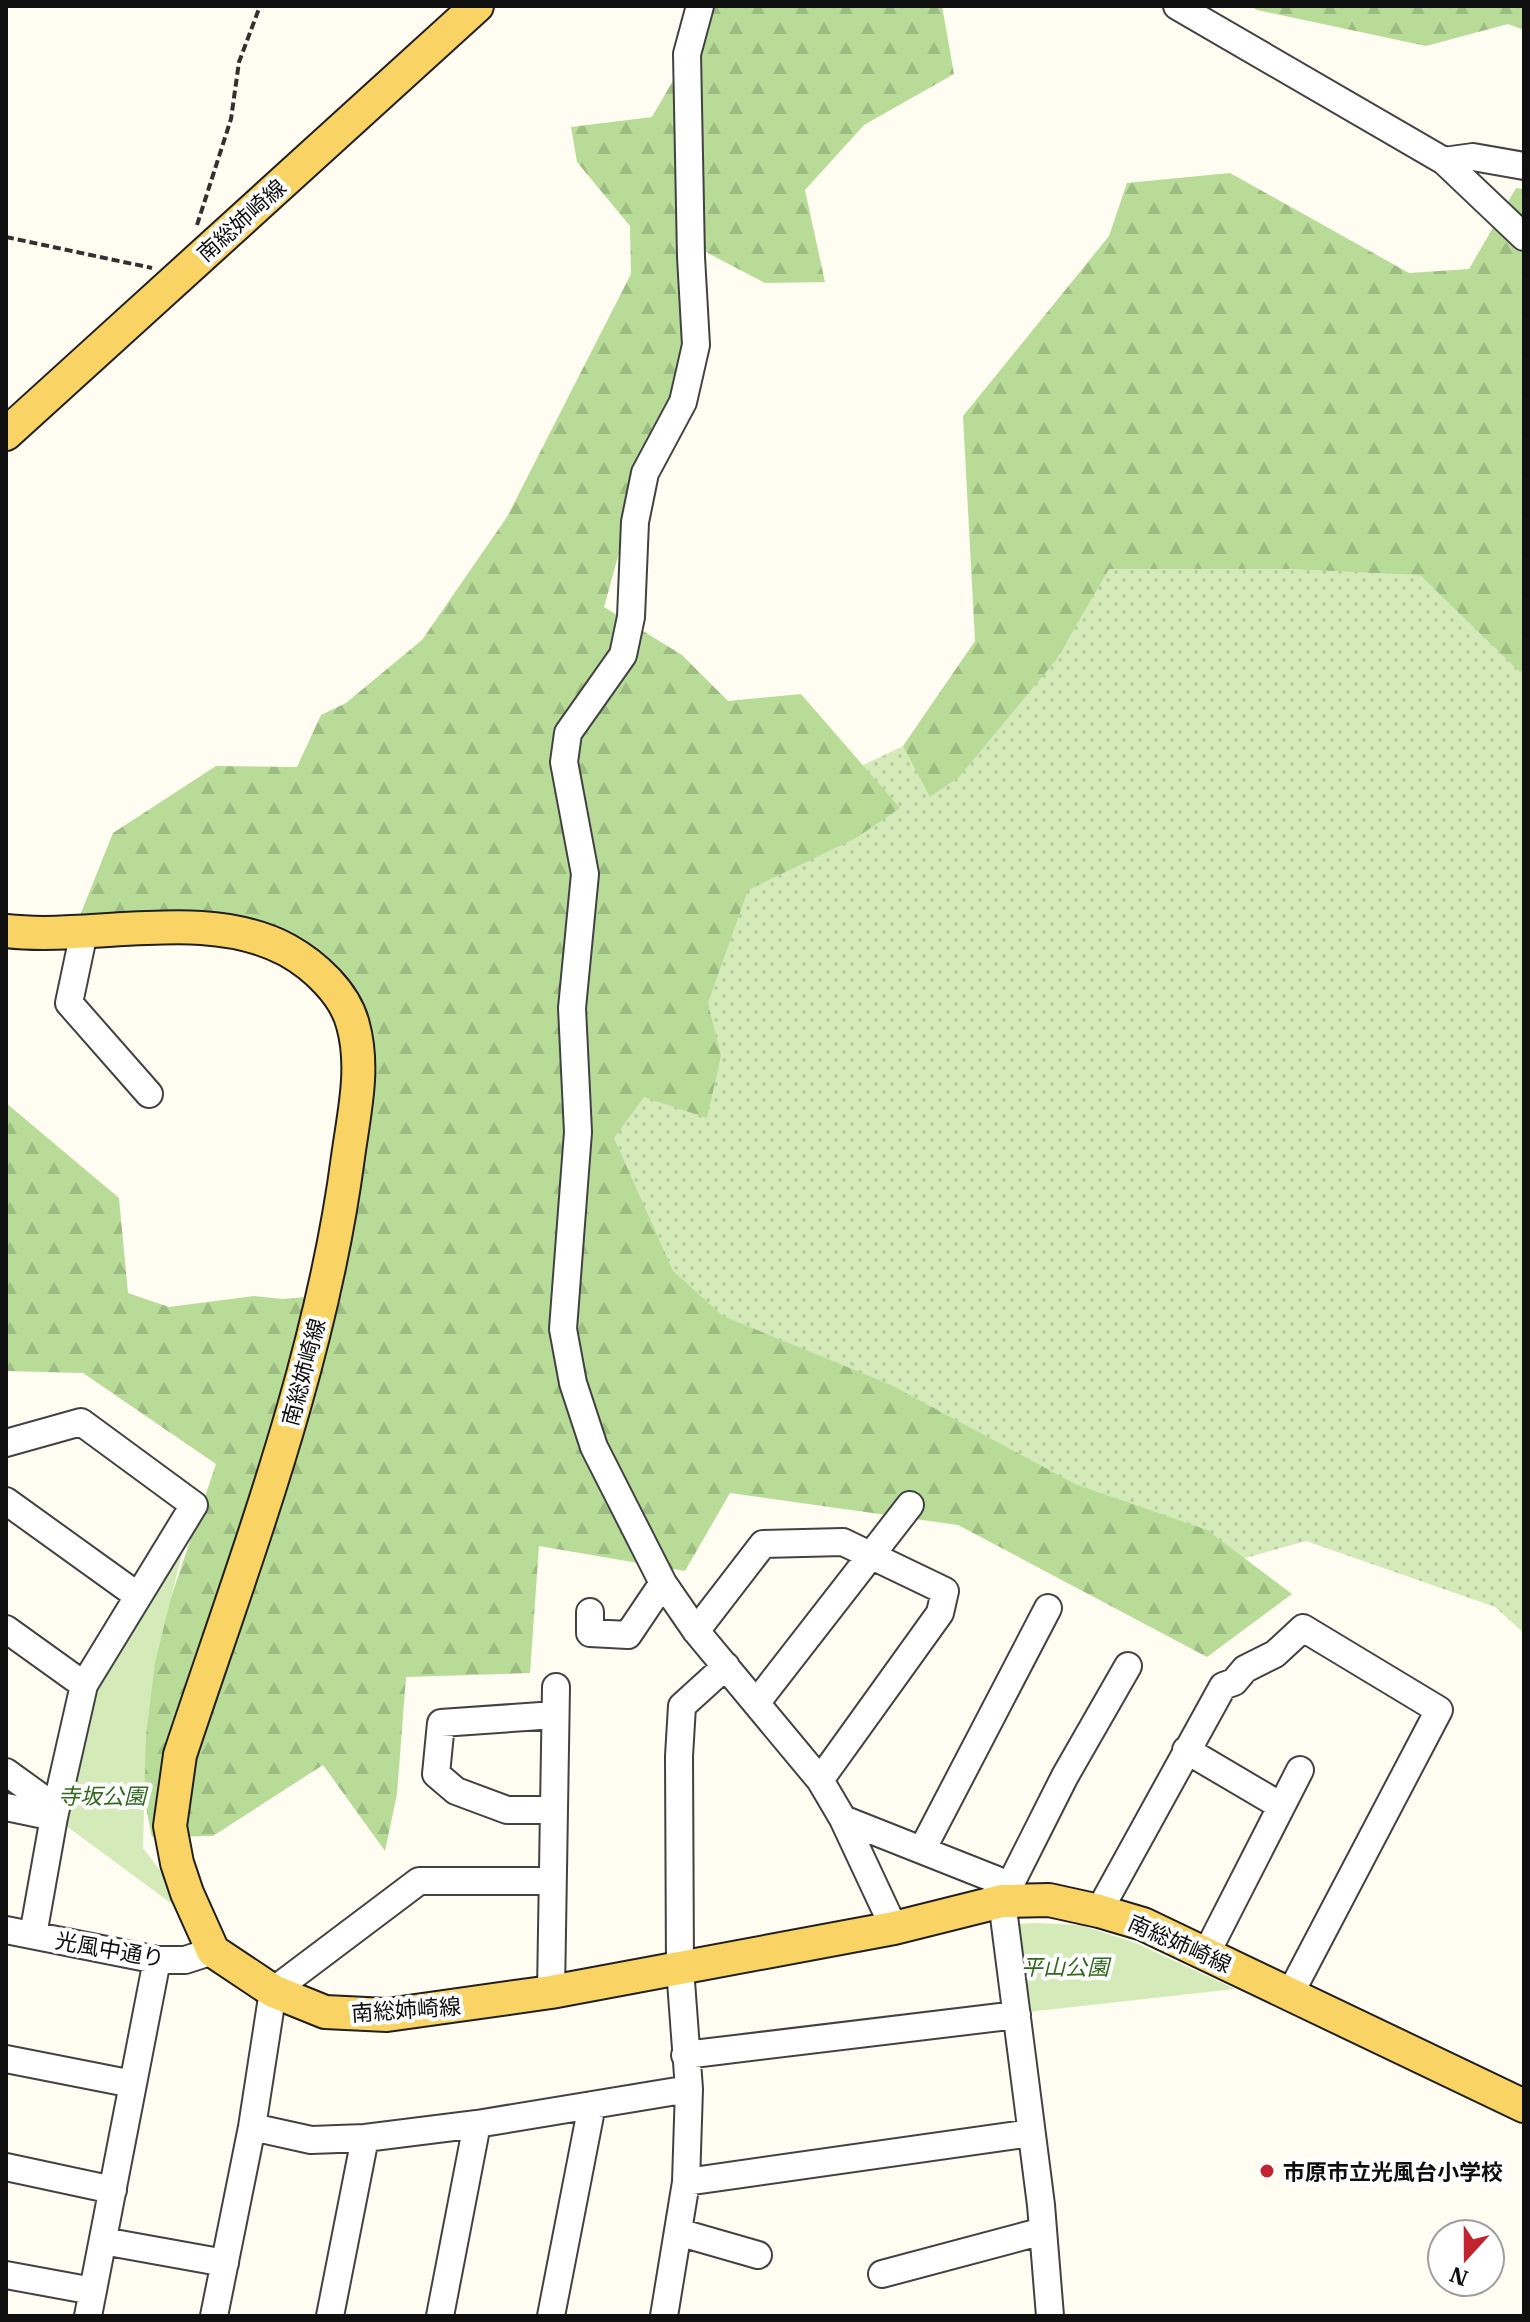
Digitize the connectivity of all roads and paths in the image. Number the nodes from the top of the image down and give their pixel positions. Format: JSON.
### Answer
{"nodes":[{"id":1,"x":260,"y":6,"type":"edge"},
{"id":2,"x":477,"y":6,"type":"edge"},
{"id":3,"x":700,"y":6,"type":"edge"},
{"id":4,"x":1177,"y":6,"type":"edge"},
{"id":5,"x":1444,"y":161,"type":"junction"},
{"id":6,"x":1524,"y":166,"type":"edge"},
{"id":7,"x":192,"y":236,"type":"dead end"},
{"id":8,"x":6,"y":237,"type":"edge"},
{"id":9,"x":1524,"y":237,"type":"edge"},
{"id":10,"x":172,"y":283,"type":"junction"},
{"id":11,"x":6,"y":434,"type":"edge"},
{"id":12,"x":6,"y":931,"type":"edge"},
{"id":13,"x":84,"y":932,"type":"junction"},
{"id":14,"x":149,"y":1094,"type":"dead end"},
{"id":15,"x":6,"y":1443,"type":"edge"},
{"id":16,"x":6,"y":1501,"type":"edge"},
{"id":17,"x":910,"y":1505,"type":"dead end"},
{"id":18,"x":872,"y":1554,"type":"junction"},
{"id":19,"x":663,"y":1583,"type":"junction"},
{"id":20,"x":138,"y":1596,"type":"junction"},
{"id":21,"x":1048,"y":1608,"type":"dead end"},
{"id":22,"x":590,"y":1612,"type":"dead end"},
{"id":23,"x":6,"y":1629,"type":"edge"},
{"id":24,"x":696,"y":1631,"type":"junction"},
{"id":25,"x":726,"y":1666,"type":"junction"},
{"id":26,"x":1128,"y":1666,"type":"dead end"},
{"id":27,"x":84,"y":1685,"type":"junction"},
{"id":28,"x":556,"y":1687,"type":"dead end"},
{"id":29,"x":757,"y":1702,"type":"junction"},
{"id":30,"x":555,"y":1715,"type":"junction"},
{"id":31,"x":1186,"y":1750,"type":"junction"},
{"id":32,"x":1300,"y":1770,"type":"dead end"},
{"id":33,"x":6,"y":1772,"type":"edge"},
{"id":34,"x":820,"y":1780,"type":"junction"},
{"id":35,"x":1281,"y":1806,"type":"junction"},
{"id":36,"x":6,"y":1807,"type":"edge"},
{"id":37,"x":553,"y":1810,"type":"junction"},
{"id":38,"x":54,"y":1817,"type":"junction"},
{"id":39,"x":843,"y":1819,"type":"junction"},
{"id":40,"x":922,"y":1850,"type":"junction"},
{"id":41,"x":552,"y":1881,"type":"junction"},
{"id":42,"x":1002,"y":1901,"type":"junction"},
{"id":43,"x":1099,"y":1911,"type":"junction"},
{"id":44,"x":894,"y":1928,"type":"junction"},
{"id":45,"x":6,"y":1930,"type":"edge"},
{"id":46,"x":33,"y":1935,"type":"junction"},
{"id":47,"x":213,"y":1951,"type":"junction"},
{"id":48,"x":1206,"y":1954,"type":"junction"},
{"id":49,"x":157,"y":1960,"type":"junction"},
{"id":50,"x":680,"y":1968,"type":"junction"},
{"id":51,"x":273,"y":1991,"type":"junction"},
{"id":52,"x":551,"y":1992,"type":"junction"},
{"id":53,"x":1290,"y":1994,"type":"junction"},
{"id":54,"x":1017,"y":2015,"type":"junction"},
{"id":55,"x":685,"y":2055,"type":"junction"},
{"id":56,"x":6,"y":2059,"type":"edge"},
{"id":57,"x":133,"y":2084,"type":"junction"},
{"id":58,"x":689,"y":2089,"type":"junction"},
{"id":59,"x":592,"y":2105,"type":"junction"},
{"id":60,"x":1524,"y":2107,"type":"edge"},
{"id":61,"x":477,"y":2124,"type":"junction"},
{"id":62,"x":252,"y":2127,"type":"junction"},
{"id":63,"x":1031,"y":2133,"type":"junction"},
{"id":64,"x":365,"y":2138,"type":"junction"},
{"id":65,"x":6,"y":2167,"type":"edge"},
{"id":66,"x":686,"y":2182,"type":"junction"},
{"id":67,"x":113,"y":2190,"type":"junction"},
{"id":68,"x":1043,"y":2231,"type":"junction"},
{"id":69,"x":678,"y":2232,"type":"junction"},
{"id":70,"x":103,"y":2241,"type":"junction"},
{"id":71,"x":758,"y":2255,"type":"dead end"},
{"id":72,"x":225,"y":2263,"type":"junction"},
{"id":73,"x":882,"y":2274,"type":"dead end"},
{"id":74,"x":6,"y":2275,"type":"edge"},
{"id":75,"x":91,"y":2303,"type":"edge"},
{"id":76,"x":214,"y":2316,"type":"edge"},
{"id":77,"x":330,"y":2316,"type":"edge"},
{"id":78,"x":440,"y":2316,"type":"edge"},
{"id":79,"x":551,"y":2316,"type":"edge"},
{"id":80,"x":664,"y":2316,"type":"edge"},
{"id":81,"x":1050,"y":2316,"type":"edge"}],
"edges":[{"from":1,"to":7,"type":"path"},
{"from":2,"to":10,"type":"main road","name":"南総姉崎線"},
{"from":3,"to":19,"type":"street"},
{"from":4,"to":5,"type":"street"},
{"from":5,"to":6,"type":"street"},
{"from":5,"to":9,"type":"street"},
{"from":8,"to":10,"type":"path"},
{"from":10,"to":11,"type":"main road","name":"南総姉崎線"},
{"from":12,"to":13,"type":"main road","name":"南総姉崎線"},
{"from":13,"to":14,"type":"street"},
{"from":13,"to":47,"type":"main road","name":"南総姉崎線"},
{"from":15,"to":20,"type":"street"},
{"from":16,"to":20,"type":"street"},
{"from":17,"to":18,"type":"street"},
{"from":18,"to":24,"type":"street"},
{"from":18,"to":29,"type":"street"},
{"from":18,"to":34,"type":"street"},
{"from":19,"to":22,"type":"street"},
{"from":19,"to":24,"type":"street"},
{"from":20,"to":27,"type":"street"},
{"from":21,"to":40,"type":"street"},
{"from":23,"to":27,"type":"street"},
{"from":24,"to":25,"type":"street"},
{"from":25,"to":29,"type":"street"},
{"from":25,"to":50,"type":"street"},
{"from":26,"to":42,"type":"street"},
{"from":27,"to":38,"type":"street"},
{"from":28,"to":30,"type":"street"},
{"from":29,"to":34,"type":"street"},
{"from":30,"to":37,"type":"street"},
{"from":30,"to":37,"type":"street"},
{"from":31,"to":35,"type":"street"},
{"from":31,"to":43,"type":"street"},
{"from":31,"to":53,"type":"street"},
{"from":32,"to":35,"type":"street"},
{"from":33,"to":38,"type":"street"},
{"from":34,"to":39,"type":"street"},
{"from":35,"to":48,"type":"street"},
{"from":36,"to":38,"type":"street"},
{"from":37,"to":41,"type":"street"},
{"from":38,"to":46,"type":"street"},
{"from":39,"to":40,"type":"street"},
{"from":39,"to":44,"type":"street"},
{"from":40,"to":42,"type":"street"},
{"from":41,"to":51,"type":"street"},
{"from":41,"to":52,"type":"street"},
{"from":42,"to":43,"type":"main road","name":"南総姉崎線"},
{"from":42,"to":44,"type":"main road","name":"南総姉崎線"},
{"from":42,"to":54,"type":"street"},
{"from":43,"to":48,"type":"main road","name":"南総姉崎線"},
{"from":44,"to":50,"type":"main road","name":"南総姉崎線"},
{"from":45,"to":46,"type":"street","name":"光風中通り"},
{"from":46,"to":49,"type":"street","name":"光風中通り"},
{"from":47,"to":49,"type":"street","name":"光風中通り"},
{"from":47,"to":51,"type":"main road","name":"南総姉崎線"},
{"from":48,"to":53,"type":"main road","name":"南総姉崎線"},
{"from":49,"to":57,"type":"street"},
{"from":50,"to":52,"type":"main road","name":"南総姉崎線"},
{"from":50,"to":55,"type":"street"},
{"from":51,"to":52,"type":"main road","name":"南総姉崎線"},
{"from":51,"to":62,"type":"street"},
{"from":53,"to":60,"type":"main road","name":"南総姉崎線"},
{"from":54,"to":55,"type":"street"},
{"from":54,"to":63,"type":"street"},
{"from":55,"to":58,"type":"street"},
{"from":56,"to":57,"type":"street"},
{"from":57,"to":67,"type":"street"},
{"from":58,"to":59,"type":"street"},
{"from":58,"to":66,"type":"street"},
{"from":59,"to":61,"type":"street"},
{"from":59,"to":79,"type":"street"},
{"from":61,"to":64,"type":"street"},
{"from":61,"to":78,"type":"street"},
{"from":62,"to":64,"type":"street"},
{"from":62,"to":72,"type":"street"},
{"from":63,"to":66,"type":"street"},
{"from":63,"to":68,"type":"street"},
{"from":64,"to":77,"type":"street"},
{"from":65,"to":67,"type":"street"},
{"from":66,"to":69,"type":"street"},
{"from":67,"to":70,"type":"street"},
{"from":68,"to":73,"type":"street"},
{"from":68,"to":81,"type":"street"},
{"from":69,"to":71,"type":"street"},
{"from":69,"to":80,"type":"street"},
{"from":70,"to":72,"type":"street"},
{"from":70,"to":75,"type":"street"},
{"from":72,"to":76,"type":"street"},
{"from":74,"to":75,"type":"street"}]}
